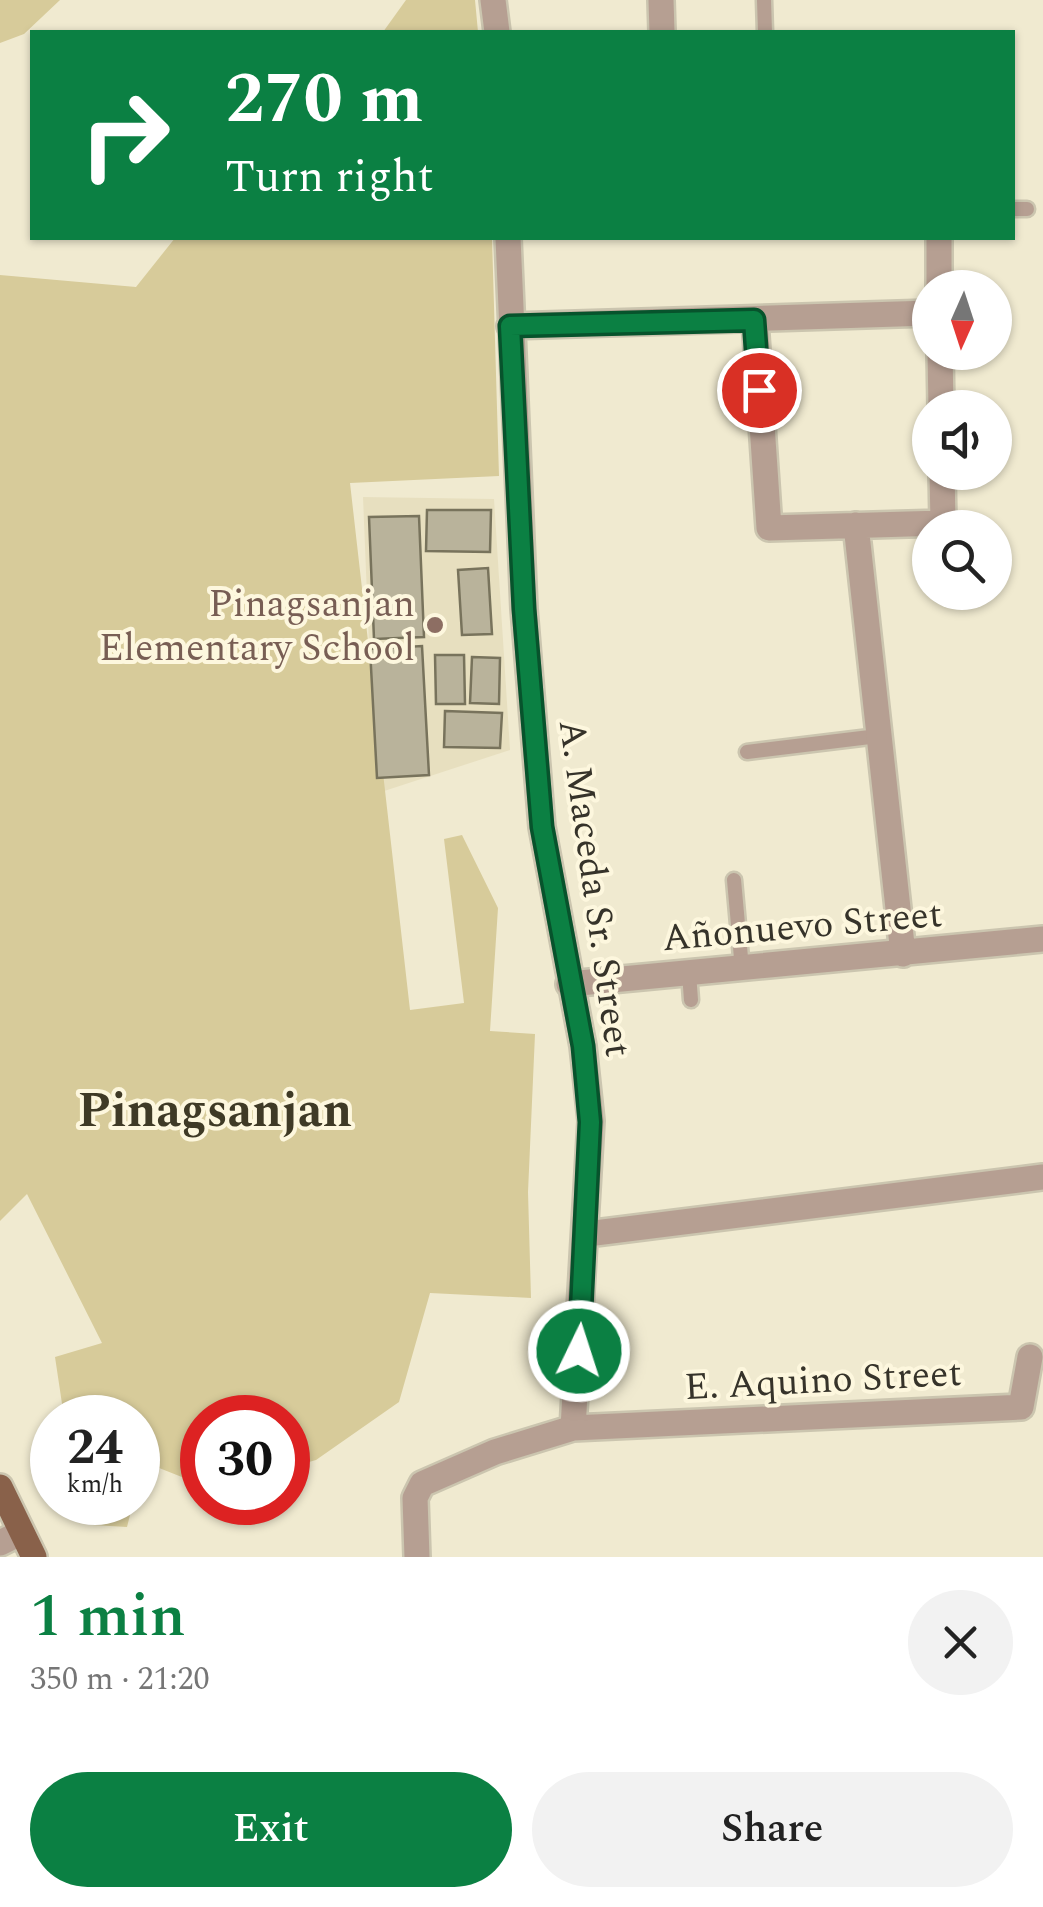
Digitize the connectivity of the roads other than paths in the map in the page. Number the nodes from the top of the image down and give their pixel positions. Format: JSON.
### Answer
{"nodes":[{"id":1,"x":493,"y":0,"type":"edge"},
{"id":2,"x":661,"y":0,"type":"edge"},
{"id":3,"x":764,"y":0,"type":"edge"},
{"id":4,"x":496,"y":30,"type":"edge"},
{"id":5,"x":662,"y":30,"type":"edge"},
{"id":6,"x":766,"y":30,"type":"edge"},
{"id":7,"x":508,"y":240,"type":"edge"},
{"id":8,"x":939,"y":240,"type":"edge"},
{"id":9,"x":939,"y":270,"type":"edge"},
{"id":10,"x":912,"y":315,"type":"edge"},
{"id":11,"x":754,"y":320,"type":"junction"},
{"id":12,"x":510,"y":326,"type":"junction"},
{"id":13,"x":942,"y":490,"type":"edge"},
{"id":14,"x":856,"y":525,"type":"junction"},
{"id":15,"x":878,"y":736,"type":"junction"},
{"id":16,"x":747,"y":752,"type":"dead end"},
{"id":17,"x":734,"y":880,"type":"dead end"},
{"id":18,"x":1043,"y":939,"type":"edge"},
{"id":19,"x":903,"y":954,"type":"junction"},
{"id":20,"x":742,"y":968,"type":"junction"},
{"id":21,"x":688,"y":974,"type":"junction"},
{"id":22,"x":569,"y":984,"type":"junction"},
{"id":23,"x":691,"y":1000,"type":"dead end"},
{"id":24,"x":1043,"y":1177,"type":"edge"},
{"id":25,"x":587,"y":1234,"type":"junction"},
{"id":26,"x":1030,"y":1357,"type":"dead end"},
{"id":27,"x":573,"y":1428,"type":"junction"},
{"id":28,"x":0,"y":1487,"type":"edge"},
{"id":29,"x":10,"y":1538,"type":"edge"},
{"id":30,"x":34,"y":1557,"type":"edge"},
{"id":31,"x":416,"y":1557,"type":"edge"}],
"edges":[{"from":1,"to":4,"type":"street"},
{"from":2,"to":5,"type":"street"},
{"from":3,"to":6,"type":"lane"},
{"from":7,"to":12,"type":"street","name":"A. Maceda Sr. Street"},
{"from":8,"to":9,"type":"street"},
{"from":10,"to":11,"type":"street"},
{"from":11,"to":12,"type":"street"},
{"from":11,"to":14,"type":"street"},
{"from":12,"to":22,"type":"street","name":"A. Maceda Sr. Street"},
{"from":13,"to":14,"type":"street"},
{"from":14,"to":15,"type":"street"},
{"from":15,"to":16,"type":"lane"},
{"from":15,"to":19,"type":"street"},
{"from":17,"to":20,"type":"lane"},
{"from":18,"to":19,"type":"street","name":"Añonuevo Street"},
{"from":19,"to":20,"type":"street","name":"Añonuevo Street"},
{"from":20,"to":21,"type":"street","name":"Añonuevo Street"},
{"from":21,"to":22,"type":"street","name":"Añonuevo Street"},
{"from":21,"to":23,"type":"lane"},
{"from":22,"to":25,"type":"street","name":"A. Maceda Sr. Street"},
{"from":24,"to":25,"type":"street"},
{"from":25,"to":27,"type":"street","name":"A. Maceda Sr. Street"},
{"from":26,"to":27,"type":"street","name":"E. Aquino Street"},
{"from":27,"to":31,"type":"street","name":"E. Aquino Street"},
{"from":28,"to":29,"type":"main road"},
{"from":29,"to":30,"type":"main road"}]}
